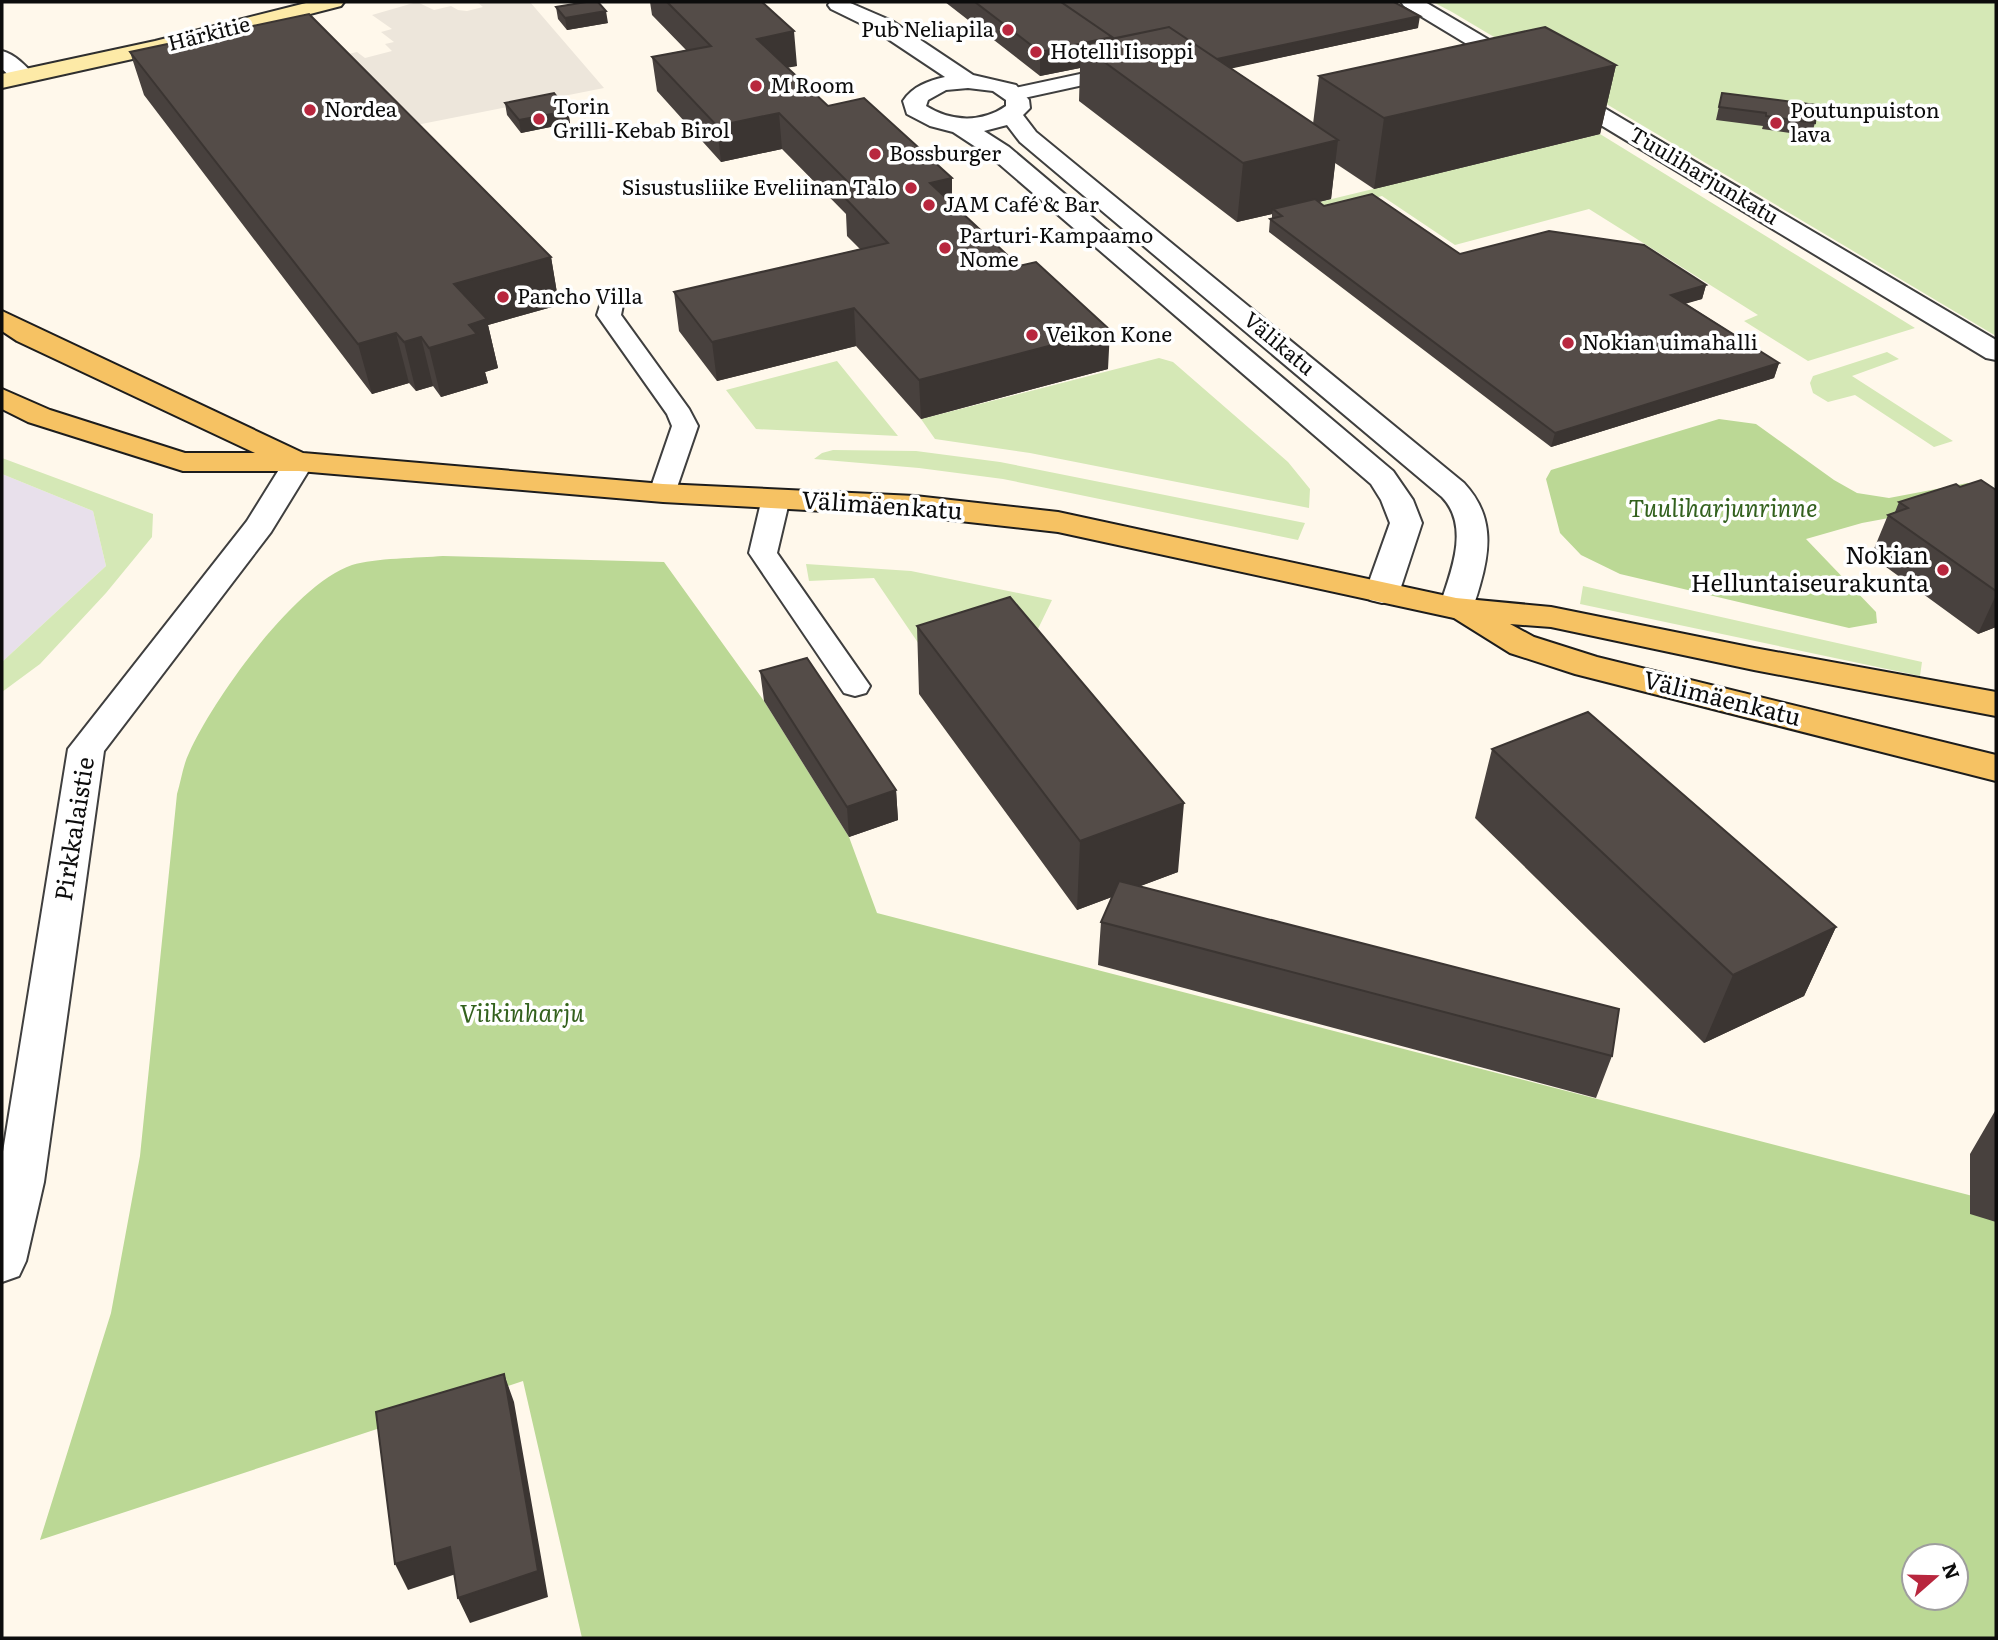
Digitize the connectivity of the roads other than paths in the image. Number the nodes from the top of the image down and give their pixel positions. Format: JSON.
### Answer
{"nodes":[{"id":1,"x":270,"y":2,"type":"edge"},
{"id":2,"x":334,"y":2,"type":"edge"},
{"id":3,"x":1411,"y":2,"type":"edge"},
{"id":4,"x":837,"y":3,"type":"edge"},
{"id":5,"x":874,"y":46,"type":"dead end"},
{"id":6,"x":1144,"y":67,"type":"edge"},
{"id":7,"x":7,"y":68,"type":"edge"},
{"id":8,"x":968,"y":81,"type":"junction"},
{"id":9,"x":1013,"y":104,"type":"junction"},
{"id":10,"x":959,"y":125,"type":"junction"},
{"id":11,"x":613,"y":295,"type":"dead end"},
{"id":12,"x":2,"y":319,"type":"edge"},
{"id":13,"x":1996,"y":352,"type":"edge"},
{"id":14,"x":2,"y":398,"type":"edge"},
{"id":15,"x":299,"y":462,"type":"junction"},
{"id":16,"x":663,"y":493,"type":"junction"},
{"id":17,"x":776,"y":498,"type":"junction"},
{"id":18,"x":1382,"y":593,"type":"junction"},
{"id":19,"x":1457,"y":608,"type":"junction"},
{"id":20,"x":855,"y":685,"type":"dead end"},
{"id":21,"x":1996,"y":704,"type":"edge"},
{"id":22,"x":1996,"y":768,"type":"edge"},
{"id":23,"x":2,"y":1261,"type":"edge"}],
"edges":[{"from":1,"to":7,"type":"main road","name":"Härkitie"},
{"from":2,"to":7,"type":"main road","name":"Härkitie"},
{"from":3,"to":13,"type":"street","name":"Tuuliharjunkatu"},
{"from":4,"to":5,"type":"street"},
{"from":4,"to":8,"type":"street"},
{"from":6,"to":9,"type":"lane"},
{"from":8,"to":9,"type":"street"},
{"from":8,"to":10,"type":"street"},
{"from":9,"to":10,"type":"street"},
{"from":9,"to":19,"type":"street","name":"Välikatu"},
{"from":10,"to":18,"type":"street","name":"Välikatu"},
{"from":11,"to":16,"type":"lane"},
{"from":12,"to":15,"type":"main road"},
{"from":14,"to":15,"type":"main road"},
{"from":15,"to":16,"type":"main road","name":"Välimäenkatu"},
{"from":15,"to":23,"type":"street","name":"Pirkkalaistie"},
{"from":16,"to":17,"type":"main road","name":"Välimäenkatu"},
{"from":17,"to":18,"type":"main road","name":"Välimäenkatu"},
{"from":17,"to":20,"type":"lane"},
{"from":18,"to":19,"type":"main road","name":"Välimäenkatu"},
{"from":19,"to":21,"type":"main road","name":"Välimäenkatu"},
{"from":19,"to":22,"type":"main road","name":"Välimäenkatu"}]}
